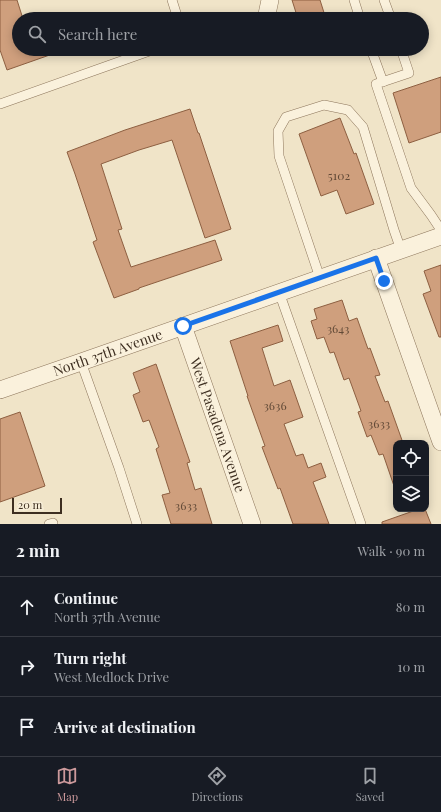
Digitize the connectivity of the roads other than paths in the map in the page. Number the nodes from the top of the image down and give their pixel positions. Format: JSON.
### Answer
{"nodes":[{"id":1,"x":172,"y":0,"type":"edge"},
{"id":2,"x":270,"y":0,"type":"edge"},
{"id":3,"x":354,"y":0,"type":"edge"},
{"id":4,"x":384,"y":0,"type":"edge"},
{"id":5,"x":176,"y":12,"type":"edge"},
{"id":6,"x":267,"y":12,"type":"edge"},
{"id":7,"x":358,"y":12,"type":"edge"},
{"id":8,"x":388,"y":12,"type":"edge"},
{"id":9,"x":136,"y":56,"type":"edge"},
{"id":10,"x":374,"y":56,"type":"edge"},
{"id":11,"x":403,"y":56,"type":"edge"},
{"id":12,"x":383,"y":82,"type":"junction"},
{"id":13,"x":0,"y":104,"type":"edge"},
{"id":14,"x":441,"y":230,"type":"edge"},
{"id":15,"x":441,"y":236,"type":"edge"},
{"id":16,"x":401,"y":250,"type":"junction"},
{"id":17,"x":376,"y":258,"type":"junction"},
{"id":18,"x":320,"y":278,"type":"junction"},
{"id":19,"x":279,"y":292,"type":"junction"},
{"id":20,"x":183,"y":326,"type":"junction"},
{"id":21,"x":82,"y":362,"type":"junction"},
{"id":22,"x":0,"y":390,"type":"edge"},
{"id":23,"x":441,"y":442,"type":"edge"},
{"id":24,"x":137,"y":524,"type":"edge"},
{"id":25,"x":252,"y":524,"type":"edge"},
{"id":26,"x":361,"y":524,"type":"edge"}],
"edges":[{"from":1,"to":5,"type":"lane"},
{"from":2,"to":6,"type":"street"},
{"from":3,"to":7,"type":"lane"},
{"from":4,"to":8,"type":"lane"},
{"from":9,"to":13,"type":"lane"},
{"from":10,"to":12,"type":"lane"},
{"from":11,"to":12,"type":"lane"},
{"from":12,"to":14,"type":"lane"},
{"from":15,"to":16,"type":"street","name":"North 37th Avenue"},
{"from":16,"to":17,"type":"street","name":"North 37th Avenue"},
{"from":16,"to":18,"type":"lane"},
{"from":17,"to":18,"type":"street","name":"North 37th Avenue"},
{"from":17,"to":23,"type":"street"},
{"from":18,"to":19,"type":"street","name":"North 37th Avenue"},
{"from":19,"to":20,"type":"street","name":"North 37th Avenue"},
{"from":19,"to":26,"type":"lane"},
{"from":20,"to":21,"type":"street","name":"North 37th Avenue"},
{"from":20,"to":25,"type":"street","name":"West Pasadena Avenue"},
{"from":21,"to":22,"type":"street","name":"North 37th Avenue"},
{"from":21,"to":24,"type":"lane"}]}
